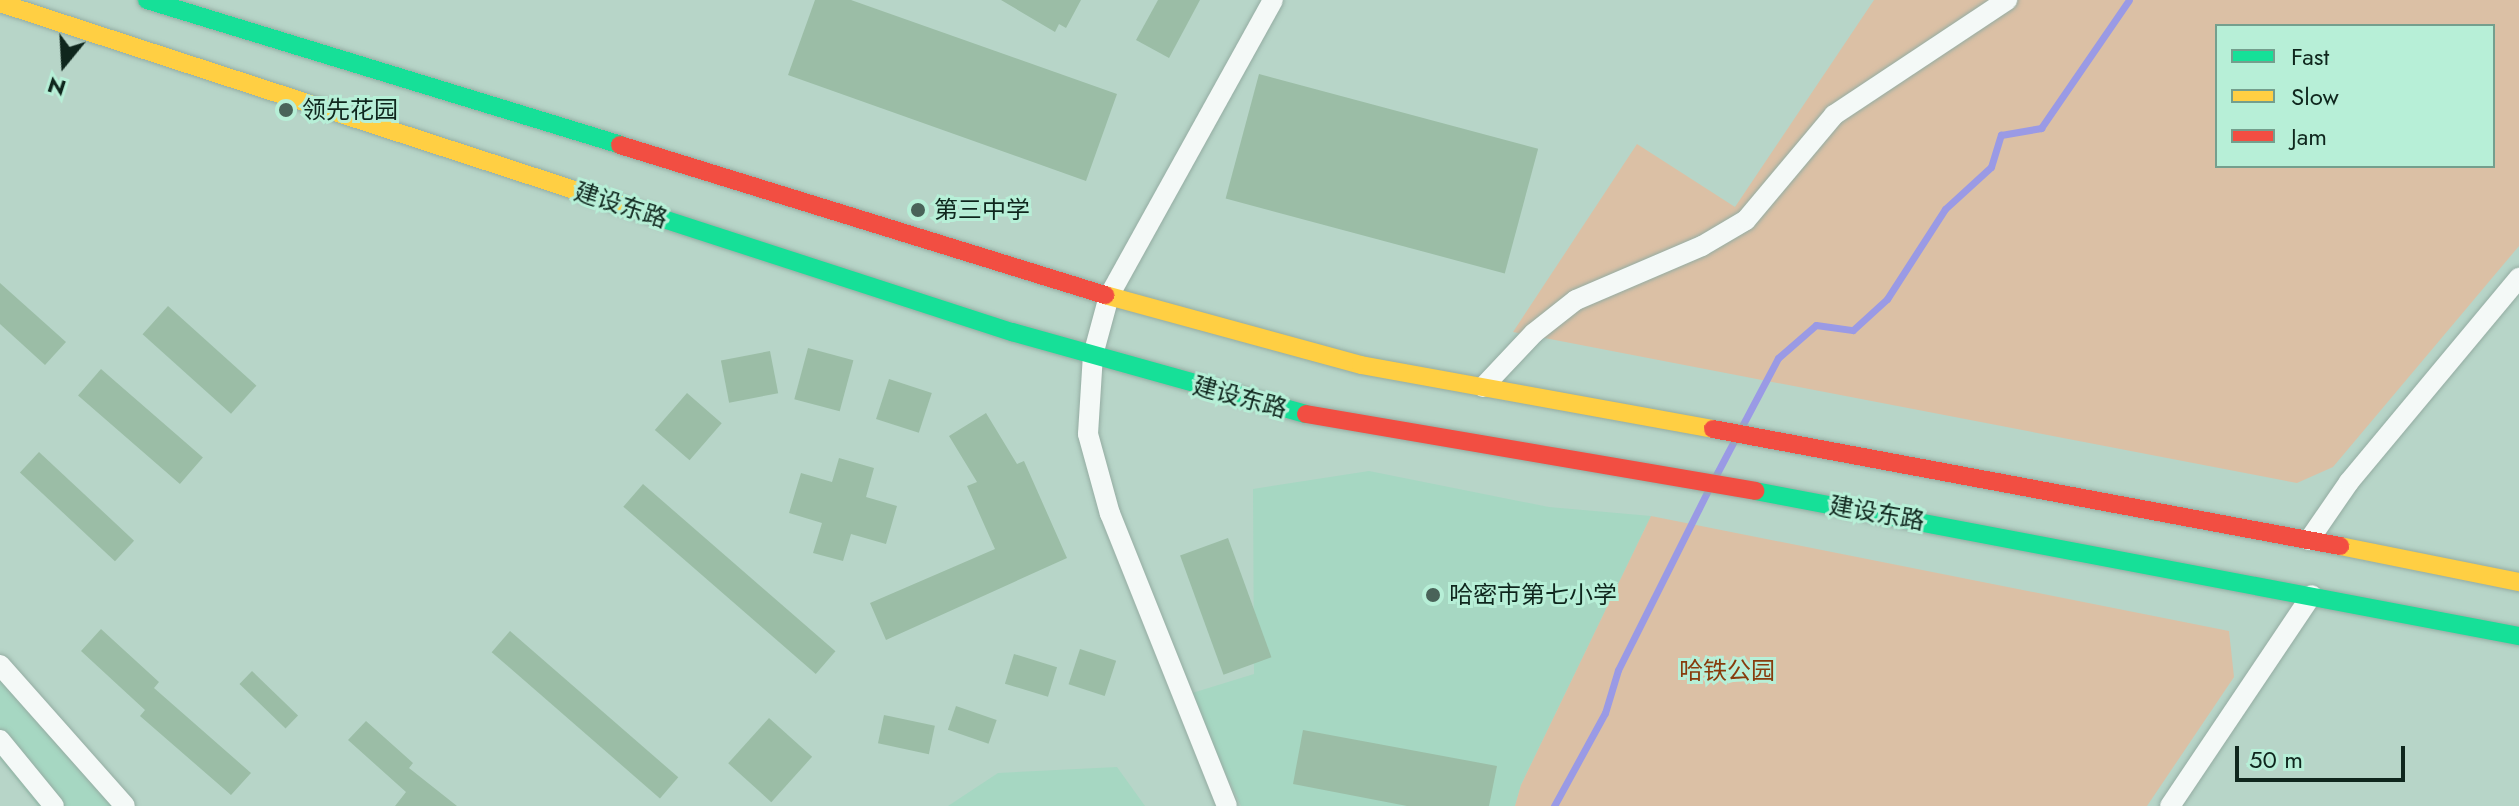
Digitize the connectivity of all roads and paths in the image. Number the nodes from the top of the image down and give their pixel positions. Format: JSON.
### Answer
{"nodes":[{"id":1,"x":1273,"y":0,"type":"edge"},
{"id":2,"x":2007,"y":0,"type":"edge"},
{"id":3,"x":158,"y":2,"type":"edge"},
{"id":4,"x":0,"y":3,"type":"edge"},
{"id":5,"x":2519,"y":278,"type":"edge"},
{"id":6,"x":1109,"y":296,"type":"junction"},
{"id":7,"x":1093,"y":355,"type":"junction"},
{"id":8,"x":1483,"y":387,"type":"junction"},
{"id":9,"x":2309,"y":540,"type":"junction"},
{"id":10,"x":2519,"y":582,"type":"edge"},
{"id":11,"x":2312,"y":595,"type":"junction"},
{"id":12,"x":2519,"y":636,"type":"edge"},
{"id":13,"x":0,"y":665,"type":"edge"},
{"id":14,"x":0,"y":740,"type":"edge"},
{"id":15,"x":54,"y":806,"type":"edge"},
{"id":16,"x":125,"y":806,"type":"edge"},
{"id":17,"x":1227,"y":806,"type":"edge"},
{"id":18,"x":2170,"y":806,"type":"edge"}],
"edges":[{"from":1,"to":6,"type":"street"},
{"from":2,"to":8,"type":"street"},
{"from":3,"to":6,"type":"main road"},
{"from":4,"to":7,"type":"main road","name":"建设东路"},
{"from":5,"to":9,"type":"street"},
{"from":6,"to":7,"type":"street"},
{"from":6,"to":8,"type":"main road"},
{"from":7,"to":11,"type":"main road","name":"建设东路"},
{"from":7,"to":17,"type":"street"},
{"from":8,"to":9,"type":"main road"},
{"from":9,"to":10,"type":"main road"},
{"from":11,"to":12,"type":"main road","name":"建设东路"},
{"from":11,"to":18,"type":"street"},
{"from":13,"to":16,"type":"street"},
{"from":14,"to":15,"type":"street"}]}
